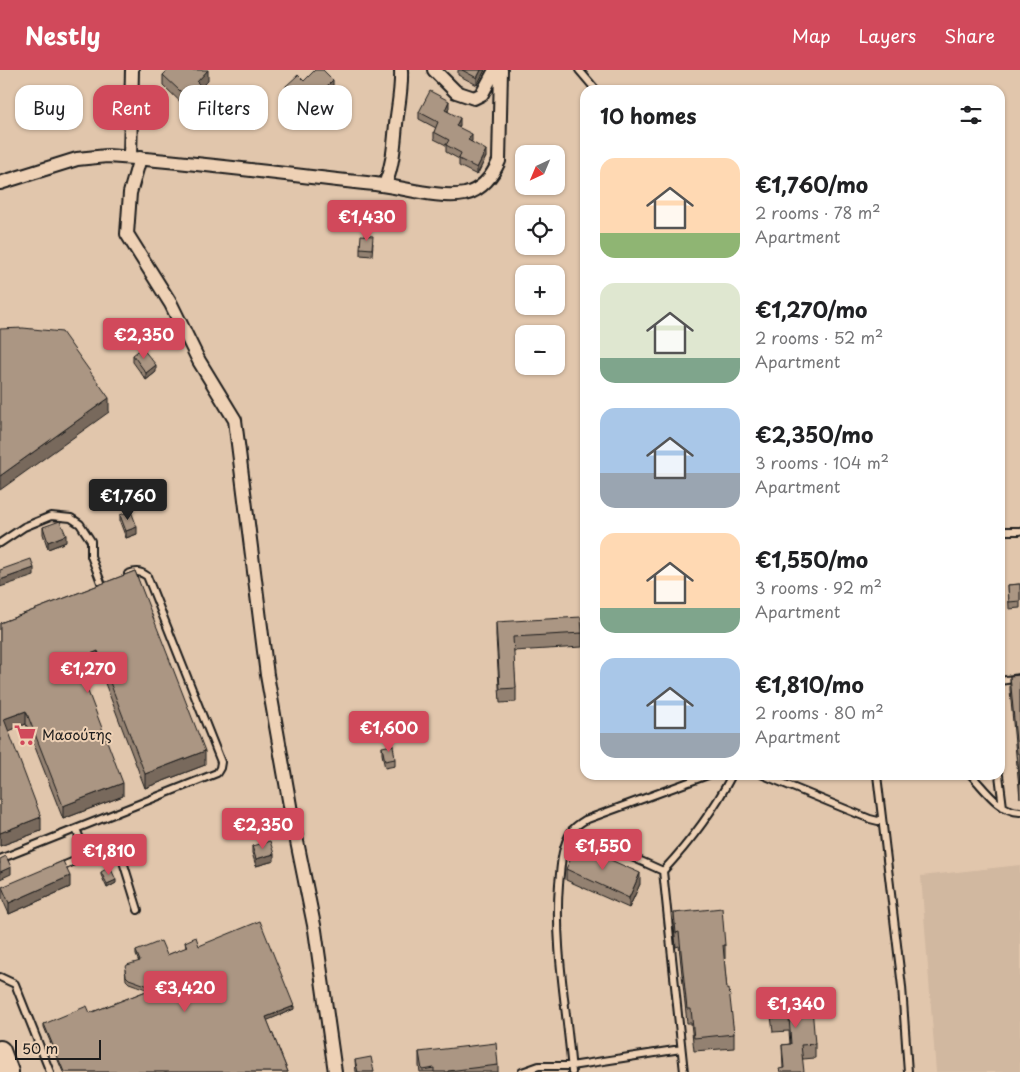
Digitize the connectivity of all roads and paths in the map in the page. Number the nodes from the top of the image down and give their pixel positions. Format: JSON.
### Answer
{"nodes":[{"id":1,"x":132,"y":70,"type":"edge"},
{"id":2,"x":401,"y":70,"type":"edge"},
{"id":3,"x":434,"y":70,"type":"edge"},
{"id":4,"x":495,"y":70,"type":"edge"},
{"id":5,"x":501,"y":70,"type":"edge"},
{"id":6,"x":579,"y":70,"type":"edge"},
{"id":7,"x":592,"y":85,"type":"edge"},
{"id":8,"x":135,"y":158,"type":"junction"},
{"id":9,"x":0,"y":183,"type":"edge"},
{"id":10,"x":385,"y":186,"type":"junction"},
{"id":11,"x":1020,"y":530,"type":"edge"},
{"id":12,"x":1005,"y":531,"type":"edge"},
{"id":13,"x":0,"y":542,"type":"edge"},
{"id":14,"x":119,"y":578,"type":"edge"},
{"id":15,"x":111,"y":581,"type":"edge"},
{"id":16,"x":102,"y":585,"type":"junction"},
{"id":17,"x":94,"y":588,"type":"edge"},
{"id":18,"x":1020,"y":678,"type":"edge"},
{"id":19,"x":1005,"y":680,"type":"edge"},
{"id":20,"x":694,"y":780,"type":"edge"},
{"id":21,"x":730,"y":780,"type":"edge"},
{"id":22,"x":776,"y":780,"type":"edge"},
{"id":23,"x":878,"y":780,"type":"edge"},
{"id":24,"x":976,"y":780,"type":"edge"},
{"id":25,"x":1000,"y":780,"type":"edge"},
{"id":26,"x":1003,"y":807,"type":"junction"},
{"id":27,"x":1020,"y":812,"type":"edge"},
{"id":28,"x":882,"y":819,"type":"junction"},
{"id":29,"x":76,"y":829,"type":"junction"},
{"id":30,"x":572,"y":830,"type":"junction"},
{"id":31,"x":87,"y":856,"type":"junction"},
{"id":32,"x":0,"y":859,"type":"edge"},
{"id":33,"x":54,"y":870,"type":"edge"},
{"id":34,"x":663,"y":871,"type":"junction"},
{"id":35,"x":138,"y":910,"type":"dead end"},
{"id":36,"x":0,"y":976,"type":"edge"},
{"id":37,"x":681,"y":1049,"type":"junction"},
{"id":38,"x":572,"y":1069,"type":"edge"},
{"id":39,"x":50,"y":1072,"type":"edge"},
{"id":40,"x":335,"y":1072,"type":"edge"},
{"id":41,"x":522,"y":1072,"type":"edge"},
{"id":42,"x":684,"y":1072,"type":"edge"},
{"id":43,"x":908,"y":1072,"type":"edge"}],
"edges":[{"from":1,"to":8,"type":"street"},
{"from":2,"to":10,"type":"street"},
{"from":3,"to":4,"type":"street"},
{"from":5,"to":10,"type":"street"},
{"from":6,"to":7,"type":"lane"},
{"from":8,"to":9,"type":"street"},
{"from":8,"to":10,"type":"street"},
{"from":8,"to":40,"type":"street"},
{"from":11,"to":12,"type":"lane"},
{"from":13,"to":16,"type":"lane"},
{"from":14,"to":29,"type":"lane"},
{"from":15,"to":16,"type":"lane"},
{"from":16,"to":17,"type":"lane"},
{"from":18,"to":19,"type":"lane"},
{"from":20,"to":30,"type":"lane"},
{"from":21,"to":34,"type":"lane"},
{"from":22,"to":28,"type":"lane"},
{"from":23,"to":28,"type":"lane"},
{"from":24,"to":26,"type":"lane"},
{"from":25,"to":26,"type":"lane"},
{"from":26,"to":27,"type":"lane"},
{"from":28,"to":43,"type":"lane"},
{"from":29,"to":31,"type":"lane"},
{"from":29,"to":32,"type":"lane"},
{"from":30,"to":34,"type":"lane"},
{"from":30,"to":38,"type":"lane"},
{"from":31,"to":33,"type":"lane"},
{"from":31,"to":35,"type":"lane"},
{"from":34,"to":37,"type":"lane"},
{"from":36,"to":39,"type":"lane"},
{"from":37,"to":38,"type":"lane"},
{"from":37,"to":42,"type":"lane"},
{"from":38,"to":41,"type":"lane"}]}
